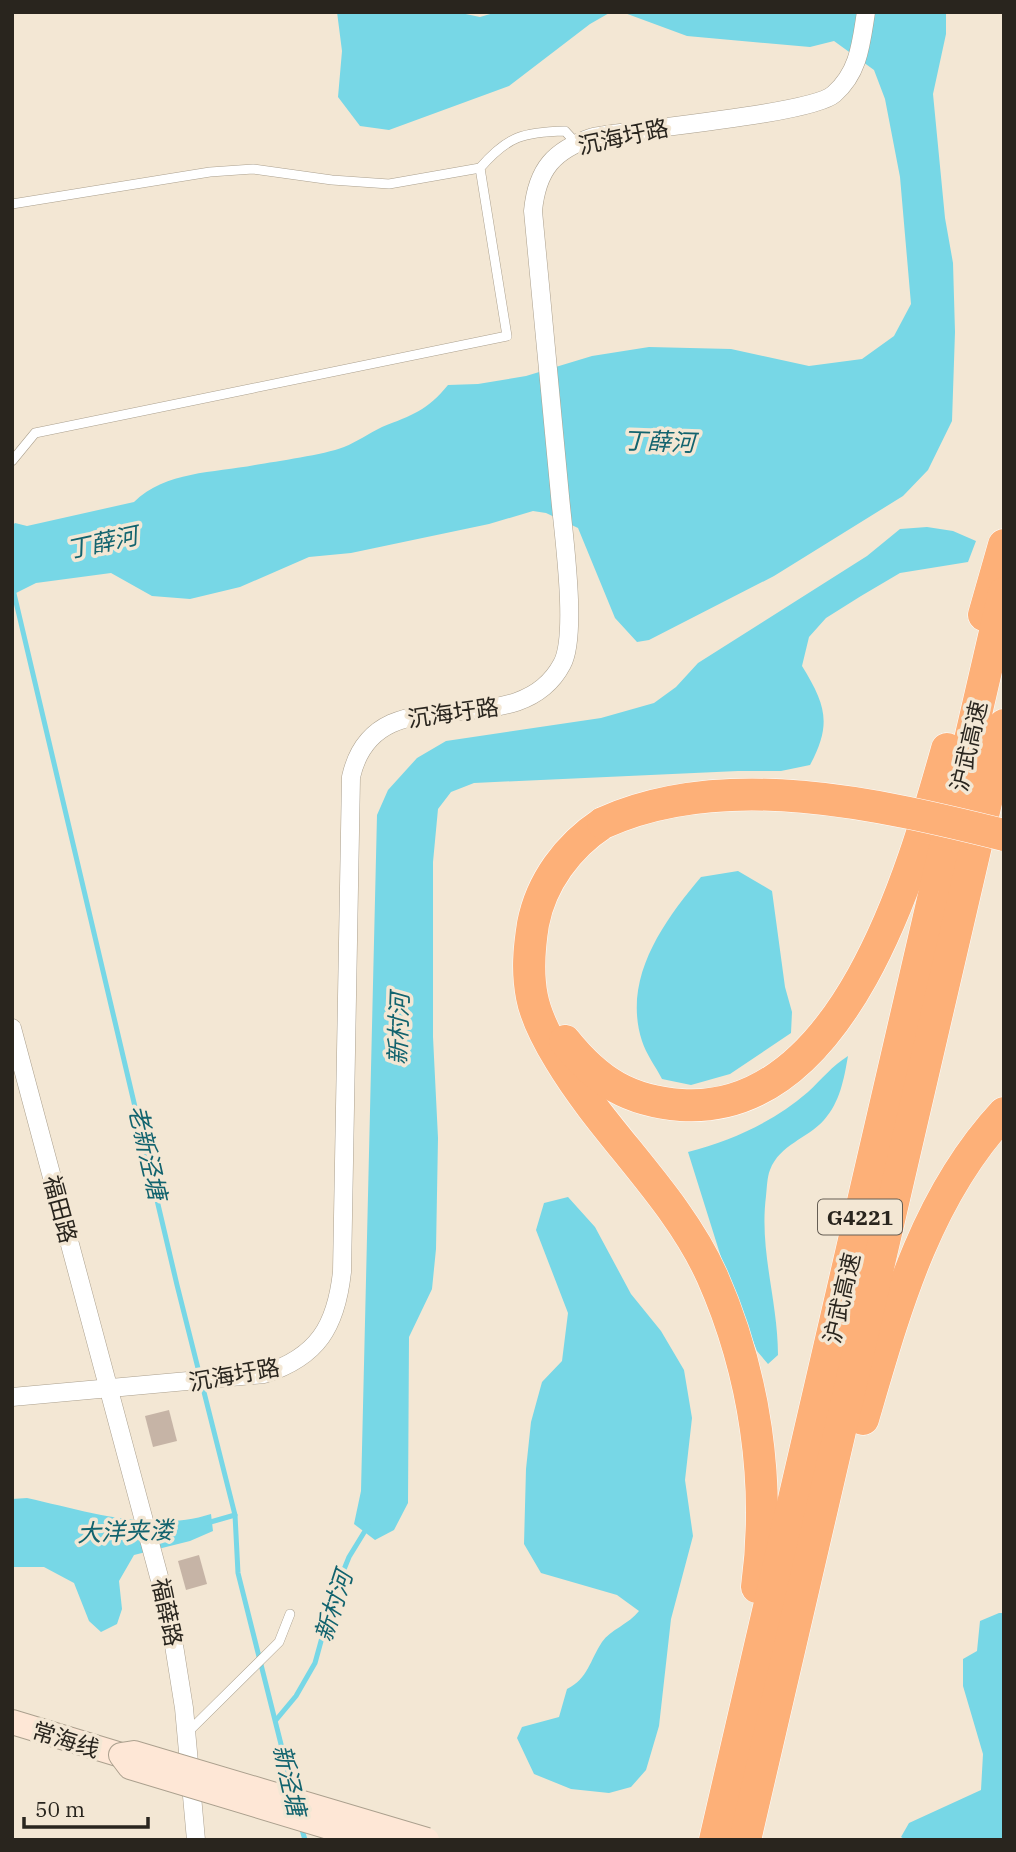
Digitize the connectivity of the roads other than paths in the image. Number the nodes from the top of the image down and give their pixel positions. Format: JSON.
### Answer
{"nodes":[{"id":1,"x":866,"y":12,"type":"edge"},
{"id":2,"x":576,"y":143,"type":"junction"},
{"id":3,"x":480,"y":168,"type":"junction"},
{"id":4,"x":12,"y":205,"type":"edge"},
{"id":5,"x":12,"y":461,"type":"edge"},
{"id":6,"x":1004,"y":545,"type":"edge"},
{"id":7,"x":1004,"y":593,"type":"edge"},
{"id":8,"x":1004,"y":725,"type":"edge"},
{"id":9,"x":607,"y":829,"type":"junction"},
{"id":10,"x":1004,"y":835,"type":"edge"},
{"id":11,"x":1004,"y":848,"type":"edge"},
{"id":12,"x":12,"y":1028,"type":"edge"},
{"id":13,"x":1004,"y":1113,"type":"edge"},
{"id":14,"x":111,"y":1390,"type":"junction"},
{"id":15,"x":12,"y":1397,"type":"edge"},
{"id":16,"x":290,"y":1615,"type":"dead end"},
{"id":17,"x":12,"y":1722,"type":"edge"},
{"id":18,"x":186,"y":1733,"type":"junction"},
{"id":19,"x":766,"y":1749,"type":"junction"},
{"id":20,"x":121,"y":1755,"type":"junction"},
{"id":21,"x":196,"y":1840,"type":"edge"},
{"id":22,"x":372,"y":1840,"type":"edge"},
{"id":23,"x":426,"y":1840,"type":"edge"},
{"id":24,"x":701,"y":1840,"type":"edge"},
{"id":25,"x":715,"y":1840,"type":"edge"},
{"id":26,"x":746,"y":1840,"type":"edge"}],
"edges":[{"from":1,"to":2,"type":"street","name":"沉海圩路"},
{"from":2,"to":3,"type":"lane"},
{"from":2,"to":14,"type":"street","name":"沉海圩路"},
{"from":3,"to":4,"type":"lane"},
{"from":3,"to":5,"type":"lane"},
{"from":6,"to":9,"type":"highway"},
{"from":7,"to":25,"type":"highway","name":"沪武高速","number":"G4221"},
{"from":8,"to":19,"type":"highway","name":"沪武高速","number":"G4221"},
{"from":9,"to":10,"type":"highway","bridge":true},
{"from":9,"to":11,"type":"highway"},
{"from":9,"to":24,"type":"highway"},
{"from":12,"to":14,"type":"street","name":"福田路"},
{"from":13,"to":19,"type":"highway"},
{"from":14,"to":15,"type":"street","name":"沉海圩路"},
{"from":14,"to":18,"type":"street","name":"福薛路"},
{"from":16,"to":18,"type":"lane"},
{"from":17,"to":20,"type":"main road","name":"常海线"},
{"from":18,"to":21,"type":"street","name":"福薛路"},
{"from":19,"to":26,"type":"highway","name":"沪武高速","number":"G4221"},
{"from":20,"to":22,"type":"main road","name":"常海线","bridge":true},
{"from":20,"to":23,"type":"main road","name":"常海线","bridge":true}]}
